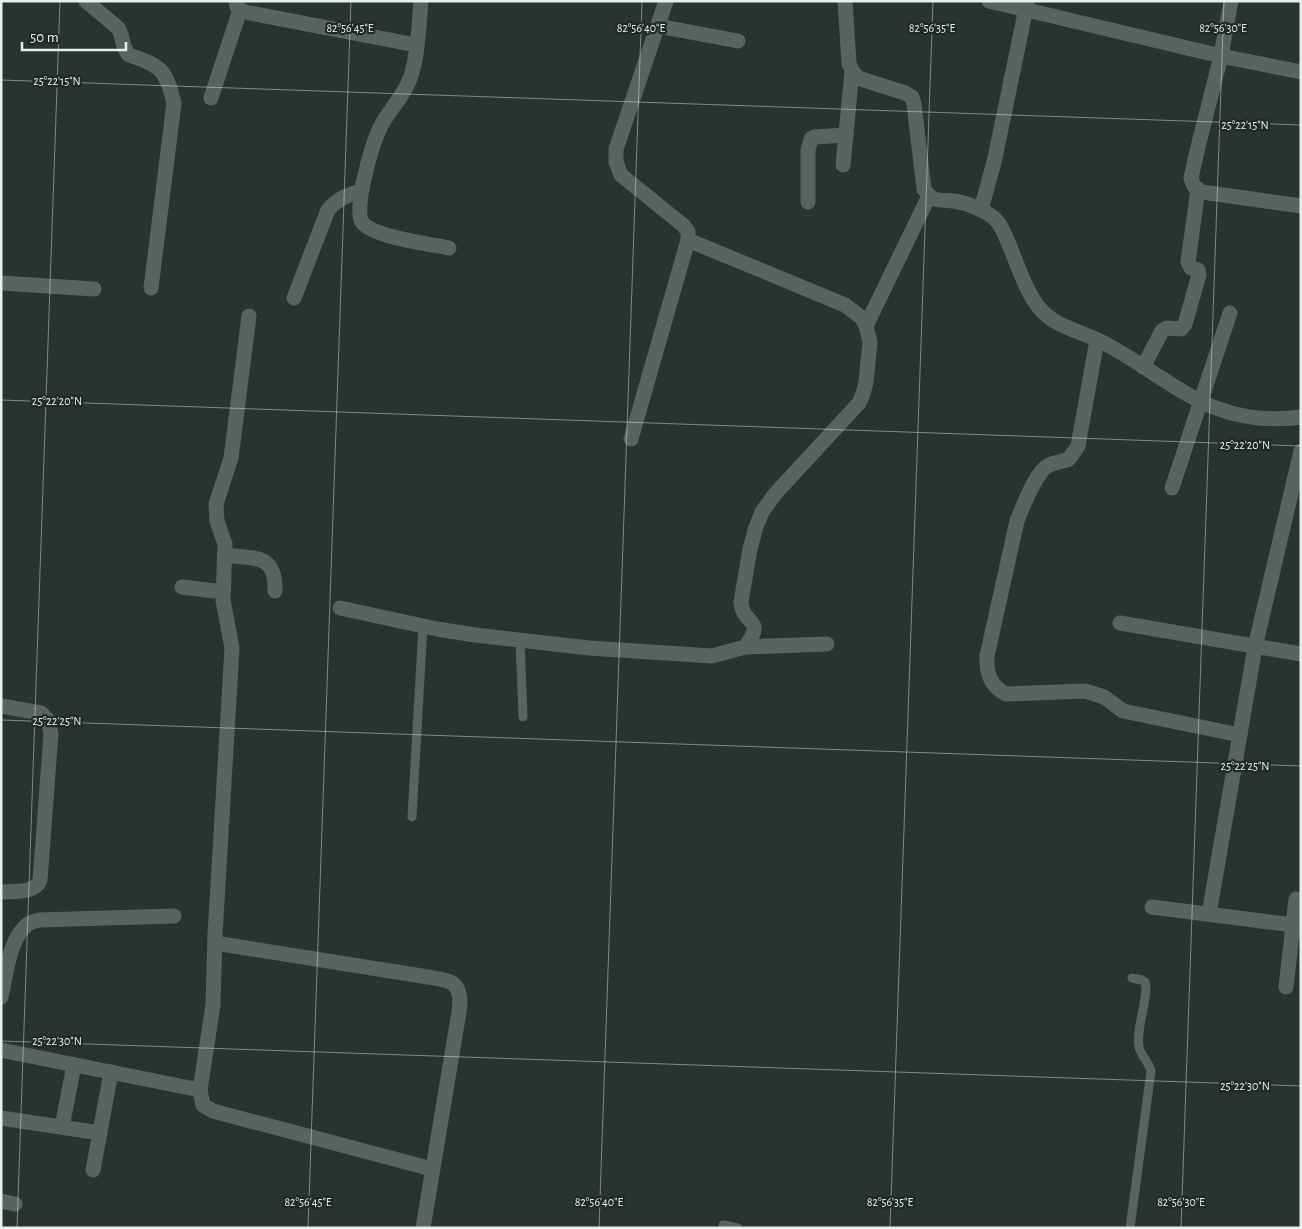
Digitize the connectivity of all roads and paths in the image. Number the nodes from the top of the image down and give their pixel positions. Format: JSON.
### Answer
{"nodes":[{"id":1,"x":86,"y":1,"type":"edge"},
{"id":2,"x":421,"y":1,"type":"edge"},
{"id":3,"x":666,"y":1,"type":"edge"},
{"id":4,"x":845,"y":1,"type":"edge"},
{"id":5,"x":988,"y":1,"type":"edge"},
{"id":6,"x":1231,"y":1,"type":"edge"},
{"id":7,"x":238,"y":6,"type":"edge"},
{"id":8,"x":1027,"y":6,"type":"edge"},
{"id":9,"x":658,"y":26,"type":"junction"},
{"id":10,"x":738,"y":41,"type":"dead end"},
{"id":11,"x":416,"y":45,"type":"junction"},
{"id":12,"x":1222,"y":56,"type":"junction"},
{"id":13,"x":852,"y":71,"type":"junction"},
{"id":14,"x":1301,"y":72,"type":"edge"},
{"id":15,"x":211,"y":98,"type":"dead end"},
{"id":16,"x":846,"y":135,"type":"junction"},
{"id":17,"x":843,"y":165,"type":"dead end"},
{"id":18,"x":1198,"y":189,"type":"junction"},
{"id":19,"x":361,"y":191,"type":"junction"},
{"id":20,"x":928,"y":196,"type":"junction"},
{"id":21,"x":808,"y":202,"type":"dead end"},
{"id":22,"x":1301,"y":206,"type":"edge"},
{"id":23,"x":981,"y":210,"type":"junction"},
{"id":24,"x":688,"y":240,"type":"junction"},
{"id":25,"x":449,"y":248,"type":"dead end"},
{"id":26,"x":1,"y":283,"type":"edge"},
{"id":27,"x":152,"y":288,"type":"dead end"},
{"id":28,"x":94,"y":289,"type":"dead end"},
{"id":29,"x":294,"y":298,"type":"dead end"},
{"id":30,"x":1230,"y":313,"type":"dead end"},
{"id":31,"x":249,"y":316,"type":"dead end"},
{"id":32,"x":866,"y":326,"type":"junction"},
{"id":33,"x":1097,"y":340,"type":"junction"},
{"id":34,"x":1143,"y":367,"type":"junction"},
{"id":35,"x":1201,"y":402,"type":"junction"},
{"id":36,"x":1301,"y":417,"type":"edge"},
{"id":37,"x":631,"y":439,"type":"dead end"},
{"id":38,"x":1301,"y":451,"type":"edge"},
{"id":39,"x":1172,"y":488,"type":"dead end"},
{"id":40,"x":225,"y":556,"type":"junction"},
{"id":41,"x":182,"y":587,"type":"dead end"},
{"id":42,"x":275,"y":591,"type":"dead end"},
{"id":43,"x":223,"y":592,"type":"junction"},
{"id":44,"x":340,"y":608,"type":"dead end"},
{"id":45,"x":1120,"y":623,"type":"dead end"},
{"id":46,"x":424,"y":626,"type":"junction"},
{"id":47,"x":520,"y":641,"type":"junction"},
{"id":48,"x":826,"y":644,"type":"dead end"},
{"id":49,"x":745,"y":647,"type":"junction"},
{"id":50,"x":1256,"y":647,"type":"junction"},
{"id":51,"x":1301,"y":654,"type":"edge"},
{"id":52,"x":1,"y":706,"type":"edge"},
{"id":53,"x":523,"y":717,"type":"dead end"},
{"id":54,"x":1240,"y":735,"type":"junction"},
{"id":55,"x":412,"y":817,"type":"dead end"},
{"id":56,"x":1,"y":892,"type":"edge"},
{"id":57,"x":1296,"y":899,"type":"dead end"},
{"id":58,"x":1152,"y":907,"type":"dead end"},
{"id":59,"x":1209,"y":914,"type":"junction"},
{"id":60,"x":174,"y":916,"type":"dead end"},
{"id":61,"x":1293,"y":925,"type":"junction"},
{"id":62,"x":8,"y":942,"type":"edge"},
{"id":63,"x":215,"y":943,"type":"junction"},
{"id":64,"x":1132,"y":978,"type":"dead end"},
{"id":65,"x":1286,"y":987,"type":"dead end"},
{"id":66,"x":1,"y":997,"type":"edge"},
{"id":67,"x":1,"y":1050,"type":"edge"},
{"id":68,"x":74,"y":1065,"type":"junction"},
{"id":69,"x":112,"y":1072,"type":"junction"},
{"id":70,"x":200,"y":1090,"type":"junction"},
{"id":71,"x":1,"y":1118,"type":"edge"},
{"id":72,"x":62,"y":1127,"type":"junction"},
{"id":73,"x":100,"y":1133,"type":"junction"},
{"id":74,"x":432,"y":1169,"type":"junction"},
{"id":75,"x":93,"y":1170,"type":"dead end"},
{"id":76,"x":723,"y":1225,"type":"dead end"},
{"id":77,"x":423,"y":1228,"type":"edge"},
{"id":78,"x":738,"y":1228,"type":"edge"},
{"id":79,"x":1130,"y":1228,"type":"edge"}],
"edges":[{"from":1,"to":27,"type":"street"},
{"from":2,"to":11,"type":"street"},
{"from":3,"to":9,"type":"street"},
{"from":4,"to":13,"type":"street"},
{"from":5,"to":8,"type":"street"},
{"from":6,"to":12,"type":"street"},
{"from":7,"to":11,"type":"street"},
{"from":7,"to":15,"type":"street"},
{"from":8,"to":12,"type":"street"},
{"from":8,"to":23,"type":"street"},
{"from":9,"to":10,"type":"street"},
{"from":9,"to":24,"type":"street"},
{"from":11,"to":19,"type":"street"},
{"from":12,"to":14,"type":"street"},
{"from":12,"to":18,"type":"street"},
{"from":13,"to":16,"type":"street"},
{"from":13,"to":20,"type":"street"},
{"from":16,"to":17,"type":"street"},
{"from":16,"to":21,"type":"street"},
{"from":18,"to":22,"type":"street"},
{"from":18,"to":34,"type":"street"},
{"from":19,"to":25,"type":"street"},
{"from":19,"to":29,"type":"street"},
{"from":20,"to":23,"type":"street"},
{"from":20,"to":32,"type":"street"},
{"from":23,"to":33,"type":"street"},
{"from":24,"to":32,"type":"street"},
{"from":24,"to":37,"type":"street"},
{"from":26,"to":28,"type":"street"},
{"from":30,"to":35,"type":"street"},
{"from":31,"to":40,"type":"street"},
{"from":32,"to":49,"type":"street"},
{"from":33,"to":34,"type":"street"},
{"from":33,"to":54,"type":"street"},
{"from":34,"to":35,"type":"street"},
{"from":35,"to":36,"type":"street"},
{"from":35,"to":39,"type":"street"},
{"from":38,"to":50,"type":"street"},
{"from":40,"to":42,"type":"street"},
{"from":40,"to":43,"type":"street"},
{"from":41,"to":43,"type":"street"},
{"from":43,"to":63,"type":"street"},
{"from":44,"to":46,"type":"street"},
{"from":45,"to":50,"type":"street"},
{"from":46,"to":47,"type":"street"},
{"from":46,"to":55,"type":"lane"},
{"from":47,"to":49,"type":"street"},
{"from":47,"to":53,"type":"lane"},
{"from":48,"to":49,"type":"street"},
{"from":50,"to":51,"type":"street"},
{"from":50,"to":54,"type":"street"},
{"from":52,"to":56,"type":"street"},
{"from":54,"to":59,"type":"street"},
{"from":57,"to":61,"type":"street"},
{"from":58,"to":59,"type":"street"},
{"from":59,"to":61,"type":"street"},
{"from":60,"to":62,"type":"street"},
{"from":61,"to":65,"type":"street"},
{"from":62,"to":66,"type":"street"},
{"from":63,"to":70,"type":"street"},
{"from":63,"to":74,"type":"street"},
{"from":64,"to":79,"type":"lane"},
{"from":67,"to":68,"type":"street"},
{"from":68,"to":69,"type":"street"},
{"from":68,"to":72,"type":"street"},
{"from":69,"to":70,"type":"street"},
{"from":69,"to":73,"type":"street"},
{"from":70,"to":74,"type":"street"},
{"from":71,"to":72,"type":"street"},
{"from":72,"to":73,"type":"street"},
{"from":73,"to":75,"type":"street"},
{"from":74,"to":77,"type":"street"},
{"from":76,"to":78,"type":"lane"}]}
